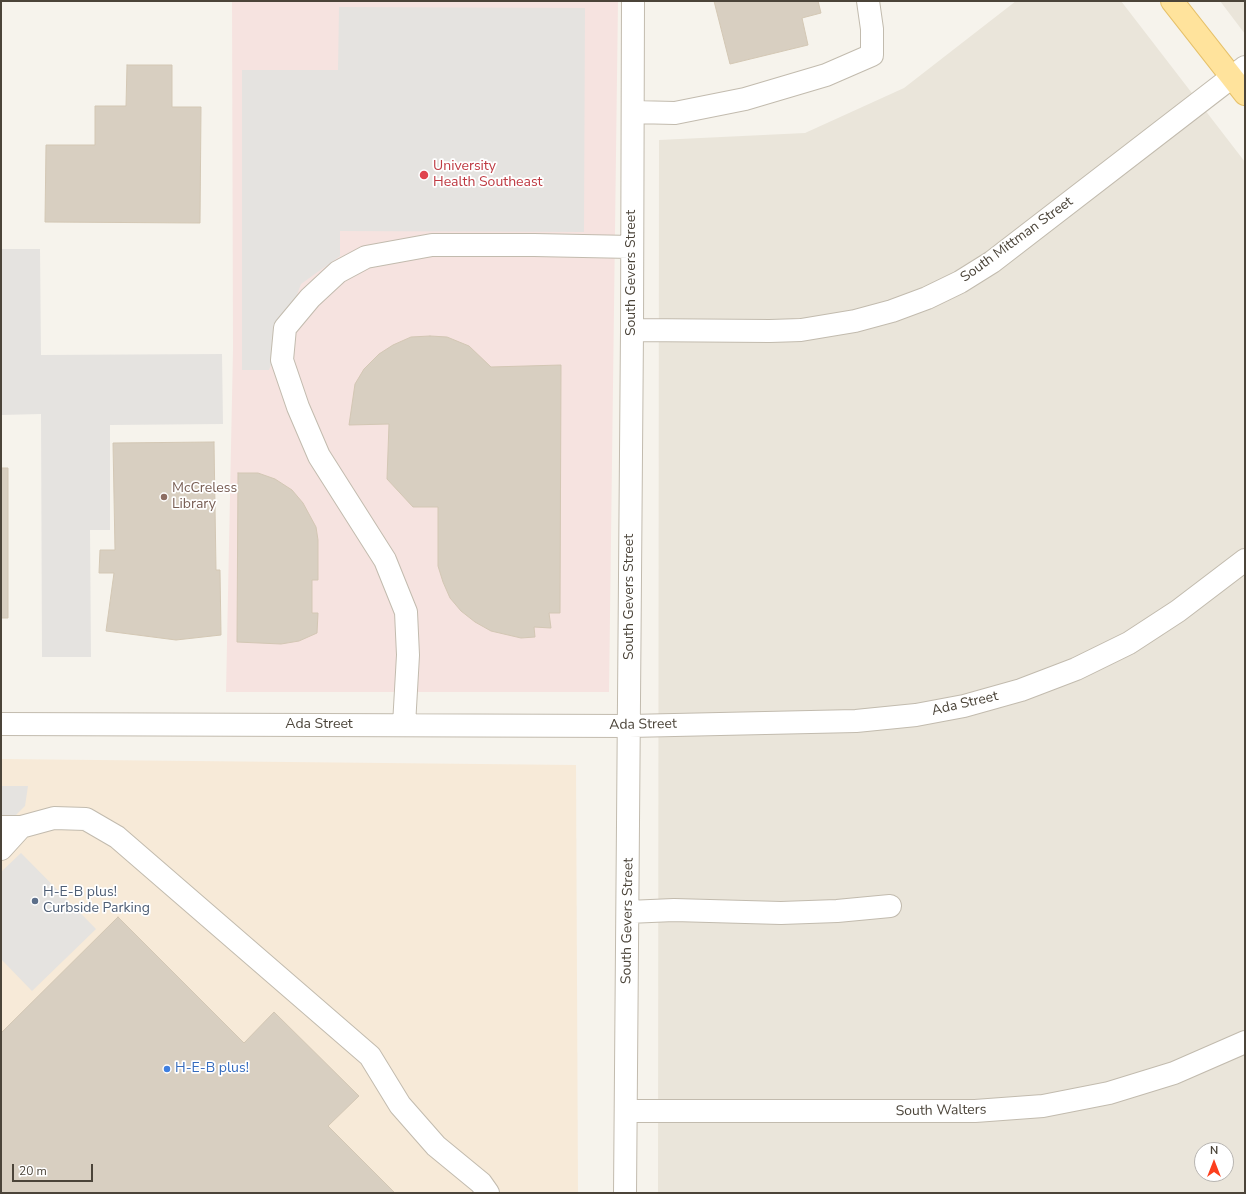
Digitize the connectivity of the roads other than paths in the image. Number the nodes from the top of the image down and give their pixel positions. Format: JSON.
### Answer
{"nodes":[{"id":1,"x":633,"y":1,"type":"edge"},
{"id":2,"x":868,"y":1,"type":"edge"},
{"id":3,"x":1172,"y":1,"type":"edge"},
{"id":4,"x":1241,"y":80,"type":"edge"},
{"id":5,"x":633,"y":112,"type":"junction"},
{"id":6,"x":632,"y":247,"type":"junction"},
{"id":7,"x":632,"y":330,"type":"junction"},
{"id":8,"x":1245,"y":560,"type":"edge"},
{"id":9,"x":1,"y":724,"type":"edge"},
{"id":10,"x":404,"y":725,"type":"junction"},
{"id":11,"x":629,"y":726,"type":"junction"},
{"id":12,"x":11,"y":827,"type":"edge"},
{"id":13,"x":1,"y":849,"type":"edge"},
{"id":14,"x":890,"y":906,"type":"dead end"},
{"id":15,"x":628,"y":912,"type":"junction"},
{"id":16,"x":1245,"y":1042,"type":"edge"},
{"id":17,"x":626,"y":1111,"type":"junction"},
{"id":18,"x":488,"y":1193,"type":"edge"},
{"id":19,"x":625,"y":1193,"type":"edge"}],
"edges":[{"from":1,"to":5,"type":"street","name":"South Gevers Street"},
{"from":2,"to":5,"type":"street"},
{"from":3,"to":4,"type":"main road"},
{"from":4,"to":7,"type":"street","name":"South Mittman Street"},
{"from":5,"to":6,"type":"street","name":"South Gevers Street"},
{"from":6,"to":7,"type":"street","name":"South Gevers Street"},
{"from":6,"to":10,"type":"street"},
{"from":7,"to":11,"type":"street","name":"South Gevers Street"},
{"from":8,"to":11,"type":"street","name":"Ada Street"},
{"from":9,"to":10,"type":"street","name":"Ada Street"},
{"from":10,"to":11,"type":"street","name":"Ada Street"},
{"from":11,"to":15,"type":"street","name":"South Gevers Street"},
{"from":12,"to":13,"type":"street"},
{"from":12,"to":18,"type":"street"},
{"from":14,"to":15,"type":"street"},
{"from":15,"to":17,"type":"street","name":"South Gevers Street"},
{"from":16,"to":17,"type":"street","name":"South Walters"},
{"from":17,"to":19,"type":"street","name":"South Gevers Street"}]}
